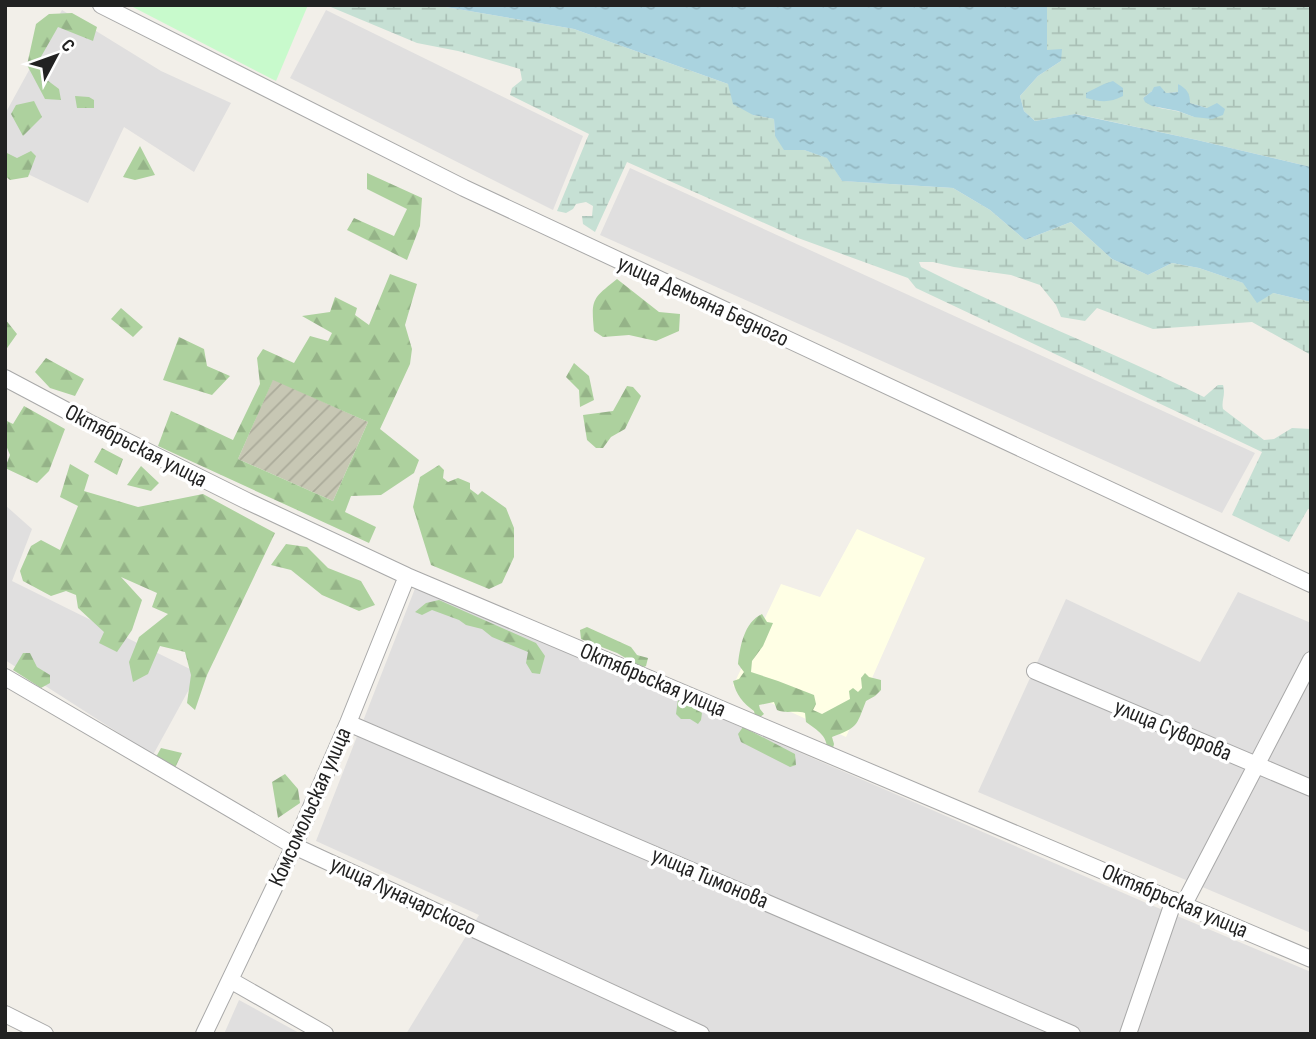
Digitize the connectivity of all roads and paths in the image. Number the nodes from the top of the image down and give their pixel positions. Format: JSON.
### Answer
{"nodes":[{"id":1,"x":101,"y":5,"type":"edge"},
{"id":2,"x":5,"y":378,"type":"edge"},
{"id":3,"x":407,"y":576,"type":"junction"},
{"id":4,"x":1311,"y":584,"type":"edge"},
{"id":5,"x":1311,"y":660,"type":"edge"},
{"id":6,"x":1035,"y":671,"type":"dead end"},
{"id":7,"x":5,"y":677,"type":"edge"},
{"id":8,"x":348,"y":723,"type":"junction"},
{"id":9,"x":1256,"y":765,"type":"junction"},
{"id":10,"x":1311,"y":788,"type":"edge"},
{"id":11,"x":294,"y":846,"type":"junction"},
{"id":12,"x":1179,"y":902,"type":"junction"},
{"id":13,"x":1311,"y":958,"type":"edge"},
{"id":14,"x":230,"y":980,"type":"junction"},
{"id":15,"x":5,"y":1014,"type":"edge"},
{"id":16,"x":45,"y":1034,"type":"edge"},
{"id":17,"x":204,"y":1034,"type":"edge"},
{"id":18,"x":325,"y":1034,"type":"edge"},
{"id":19,"x":701,"y":1034,"type":"edge"},
{"id":20,"x":1072,"y":1034,"type":"edge"},
{"id":21,"x":1128,"y":1034,"type":"edge"}],
"edges":[{"from":1,"to":4,"type":"street","name":"улица Демьяна Бедного"},
{"from":2,"to":3,"type":"street","name":"Октябрьская улица"},
{"from":3,"to":8,"type":"street","name":"Комсомольская улица"},
{"from":3,"to":12,"type":"street","name":"Октябрьская улица"},
{"from":5,"to":9,"type":"street"},
{"from":6,"to":9,"type":"street","name":"улица Суворова"},
{"from":7,"to":11,"type":"street","name":"улица Луначарского"},
{"from":8,"to":11,"type":"street","name":"Комсомольская улица"},
{"from":8,"to":20,"type":"street","name":"улица Тимонова"},
{"from":9,"to":10,"type":"street","name":"улица Суворова"},
{"from":9,"to":12,"type":"street"},
{"from":11,"to":14,"type":"street","name":"Комсомольская улица"},
{"from":11,"to":19,"type":"street","name":"улица Луначарского"},
{"from":12,"to":13,"type":"street","name":"Октябрьская улица"},
{"from":12,"to":21,"type":"street"},
{"from":14,"to":17,"type":"street","name":"Комсомольская улица"},
{"from":14,"to":18,"type":"street"},
{"from":15,"to":16,"type":"street"}]}
